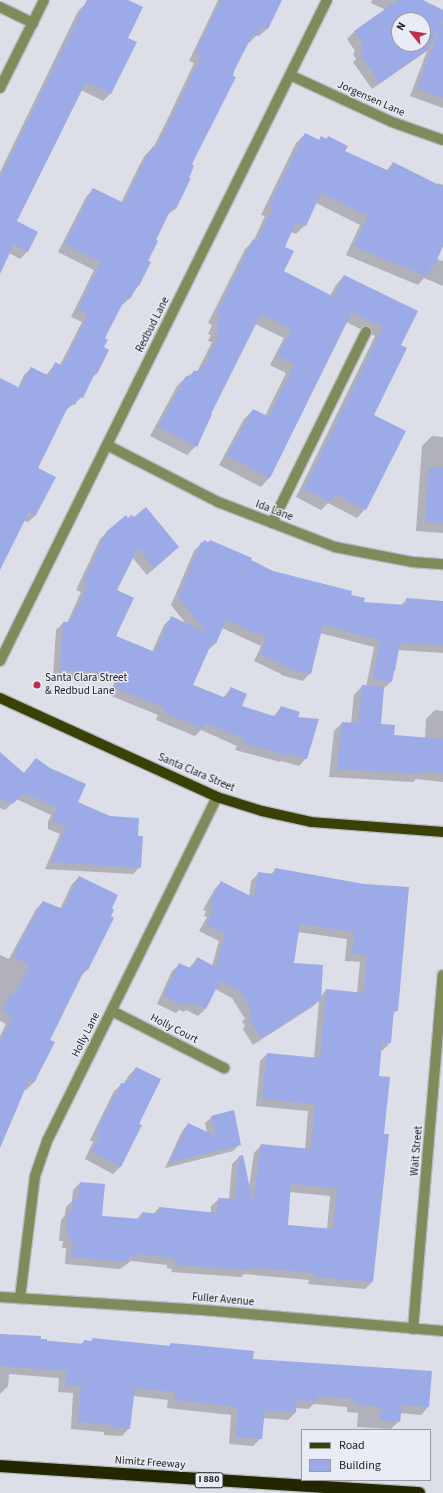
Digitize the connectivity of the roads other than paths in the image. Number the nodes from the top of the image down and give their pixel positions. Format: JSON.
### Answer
{"nodes":[{"id":1,"x":44,"y":0,"type":"edge"},
{"id":2,"x":328,"y":0,"type":"edge"},
{"id":3,"x":0,"y":7,"type":"edge"},
{"id":4,"x":32,"y":23,"type":"junction"},
{"id":5,"x":292,"y":76,"type":"junction"},
{"id":6,"x":0,"y":88,"type":"edge"},
{"id":7,"x":443,"y":140,"type":"edge"},
{"id":8,"x":366,"y":332,"type":"dead end"},
{"id":9,"x":107,"y":445,"type":"junction"},
{"id":10,"x":272,"y":523,"type":"junction"},
{"id":11,"x":443,"y":564,"type":"edge"},
{"id":12,"x":0,"y":661,"type":"edge"},
{"id":13,"x":0,"y":698,"type":"edge"},
{"id":14,"x":217,"y":797,"type":"junction"},
{"id":15,"x":443,"y":832,"type":"edge"},
{"id":16,"x":443,"y":975,"type":"edge"},
{"id":17,"x":112,"y":1011,"type":"junction"},
{"id":18,"x":224,"y":1068,"type":"dead end"},
{"id":19,"x":439,"y":1089,"type":"edge"},
{"id":20,"x":0,"y":1296,"type":"edge"},
{"id":21,"x":20,"y":1298,"type":"junction"},
{"id":22,"x":413,"y":1329,"type":"junction"},
{"id":23,"x":443,"y":1331,"type":"edge"},
{"id":24,"x":0,"y":1466,"type":"edge"},
{"id":25,"x":419,"y":1493,"type":"edge"}],
"edges":[{"from":1,"to":4,"type":"street"},
{"from":2,"to":5,"type":"street","name":"Redbud Lane"},
{"from":3,"to":4,"type":"street"},
{"from":4,"to":6,"type":"street"},
{"from":5,"to":7,"type":"street","name":"Jorgensen Lane"},
{"from":5,"to":9,"type":"street","name":"Redbud Lane"},
{"from":8,"to":10,"type":"street"},
{"from":9,"to":10,"type":"street","name":"Ida Lane"},
{"from":9,"to":12,"type":"street","name":"Redbud Lane"},
{"from":10,"to":11,"type":"street","name":"Ida Lane"},
{"from":13,"to":14,"type":"main road","name":"Santa Clara Street"},
{"from":14,"to":15,"type":"main road","name":"Santa Clara Street"},
{"from":14,"to":17,"type":"street","name":"Holly Lane"},
{"from":16,"to":19,"type":"street","name":"Wait Street"},
{"from":17,"to":18,"type":"street","name":"Holly Court"},
{"from":17,"to":21,"type":"street","name":"Holly Lane"},
{"from":19,"to":22,"type":"street","name":"Wait Street"},
{"from":20,"to":21,"type":"street","name":"Fuller Avenue"},
{"from":21,"to":22,"type":"street","name":"Fuller Avenue"},
{"from":22,"to":23,"type":"street","name":"Fuller Avenue"},
{"from":24,"to":25,"type":"highway","name":"Nimitz Freeway","number":"I 880"}]}
